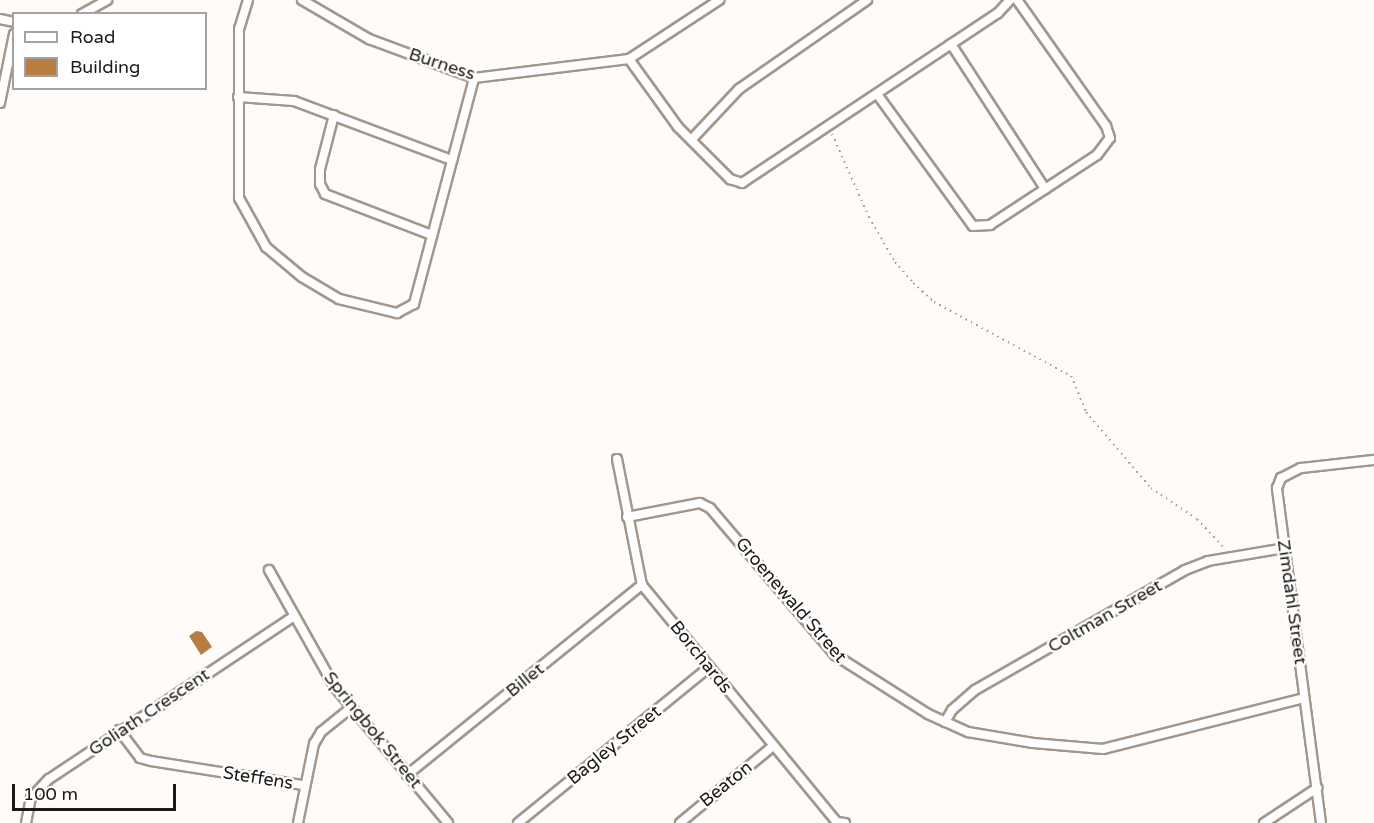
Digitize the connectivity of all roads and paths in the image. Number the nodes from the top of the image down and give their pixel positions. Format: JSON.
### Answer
{"nodes":[{"id":1,"x":107,"y":0,"type":"edge"},
{"id":2,"x":248,"y":0,"type":"edge"},
{"id":3,"x":302,"y":0,"type":"edge"},
{"id":4,"x":719,"y":0,"type":"edge"},
{"id":5,"x":867,"y":0,"type":"edge"},
{"id":6,"x":1010,"y":0,"type":"edge"},
{"id":7,"x":1017,"y":0,"type":"edge"},
{"id":8,"x":86,"y":12,"type":"edge"},
{"id":9,"x":12,"y":44,"type":"edge"},
{"id":10,"x":951,"y":44,"type":"junction"},
{"id":11,"x":629,"y":59,"type":"junction"},
{"id":12,"x":474,"y":78,"type":"junction"},
{"id":13,"x":877,"y":94,"type":"junction"},
{"id":14,"x":238,"y":97,"type":"junction"},
{"id":15,"x":0,"y":103,"type":"edge"},
{"id":16,"x":334,"y":115,"type":"junction"},
{"id":17,"x":828,"y":128,"type":"junction"},
{"id":18,"x":692,"y":139,"type":"junction"},
{"id":19,"x":452,"y":160,"type":"junction"},
{"id":20,"x":1045,"y":189,"type":"junction"},
{"id":21,"x":432,"y":236,"type":"junction"},
{"id":22,"x":617,"y":459,"type":"dead end"},
{"id":23,"x":1374,"y":460,"type":"edge"},
{"id":24,"x":627,"y":517,"type":"junction"},
{"id":25,"x":1285,"y":548,"type":"junction"},
{"id":26,"x":1232,"y":556,"type":"junction"},
{"id":27,"x":269,"y":570,"type":"dead end"},
{"id":28,"x":642,"y":585,"type":"junction"},
{"id":29,"x":293,"y":617,"type":"junction"},
{"id":30,"x":710,"y":667,"type":"junction"},
{"id":31,"x":1304,"y":698,"type":"junction"},
{"id":32,"x":351,"y":708,"type":"junction"},
{"id":33,"x":945,"y":722,"type":"junction"},
{"id":34,"x":119,"y":730,"type":"junction"},
{"id":35,"x":773,"y":746,"type":"junction"},
{"id":36,"x":407,"y":775,"type":"junction"},
{"id":37,"x":303,"y":785,"type":"junction"},
{"id":38,"x":1317,"y":788,"type":"junction"},
{"id":39,"x":444,"y":822,"type":"edge"},
{"id":40,"x":26,"y":823,"type":"edge"},
{"id":41,"x":298,"y":823,"type":"edge"},
{"id":42,"x":518,"y":823,"type":"edge"},
{"id":43,"x":680,"y":823,"type":"edge"},
{"id":44,"x":840,"y":823,"type":"edge"},
{"id":45,"x":1264,"y":823,"type":"edge"},
{"id":46,"x":1321,"y":823,"type":"edge"}],
"edges":[{"from":1,"to":8,"type":"street"},
{"from":2,"to":14,"type":"street"},
{"from":3,"to":12,"type":"street","name":"Burness"},
{"from":4,"to":11,"type":"street","name":"Burness"},
{"from":5,"to":18,"type":"street"},
{"from":6,"to":10,"type":"street"},
{"from":7,"to":20,"type":"street"},
{"from":9,"to":15,"type":"street"},
{"from":10,"to":13,"type":"street"},
{"from":10,"to":20,"type":"street"},
{"from":11,"to":12,"type":"street","name":"Burness"},
{"from":11,"to":18,"type":"street"},
{"from":12,"to":19,"type":"street"},
{"from":13,"to":17,"type":"street"},
{"from":13,"to":20,"type":"street"},
{"from":14,"to":16,"type":"street"},
{"from":14,"to":21,"type":"street"},
{"from":16,"to":19,"type":"street"},
{"from":16,"to":21,"type":"street"},
{"from":17,"to":18,"type":"street"},
{"from":17,"to":26,"type":"path"},
{"from":19,"to":21,"type":"street"},
{"from":22,"to":24,"type":"street","name":"Borchards"},
{"from":23,"to":25,"type":"street","name":"Zimdahl Street"},
{"from":24,"to":28,"type":"street","name":"Borchards"},
{"from":24,"to":33,"type":"street","name":"Groenewald Street"},
{"from":25,"to":26,"type":"street","name":"Coltman Street"},
{"from":25,"to":31,"type":"street","name":"Zimdahl Street"},
{"from":26,"to":33,"type":"street","name":"Coltman Street"},
{"from":27,"to":29,"type":"street","name":"Springbok Street"},
{"from":28,"to":30,"type":"street","name":"Borchards"},
{"from":28,"to":36,"type":"street","name":"Billet"},
{"from":29,"to":32,"type":"street","name":"Springbok Street"},
{"from":29,"to":34,"type":"street","name":"Goliath Crescent"},
{"from":30,"to":35,"type":"street","name":"Borchards"},
{"from":30,"to":42,"type":"street","name":"Bagley Street"},
{"from":31,"to":33,"type":"street","name":"Groenewald Street"},
{"from":31,"to":38,"type":"street","name":"Zimdahl Street"},
{"from":32,"to":36,"type":"street","name":"Springbok Street"},
{"from":32,"to":37,"type":"street"},
{"from":34,"to":37,"type":"street","name":"Steffens"},
{"from":34,"to":40,"type":"street","name":"Goliath Crescent"},
{"from":35,"to":43,"type":"street","name":"Beaton"},
{"from":35,"to":44,"type":"street","name":"Borchards"},
{"from":36,"to":39,"type":"street","name":"Springbok Street"},
{"from":37,"to":41,"type":"street"},
{"from":38,"to":45,"type":"street"},
{"from":38,"to":46,"type":"street","name":"Zimdahl Street"}]}
